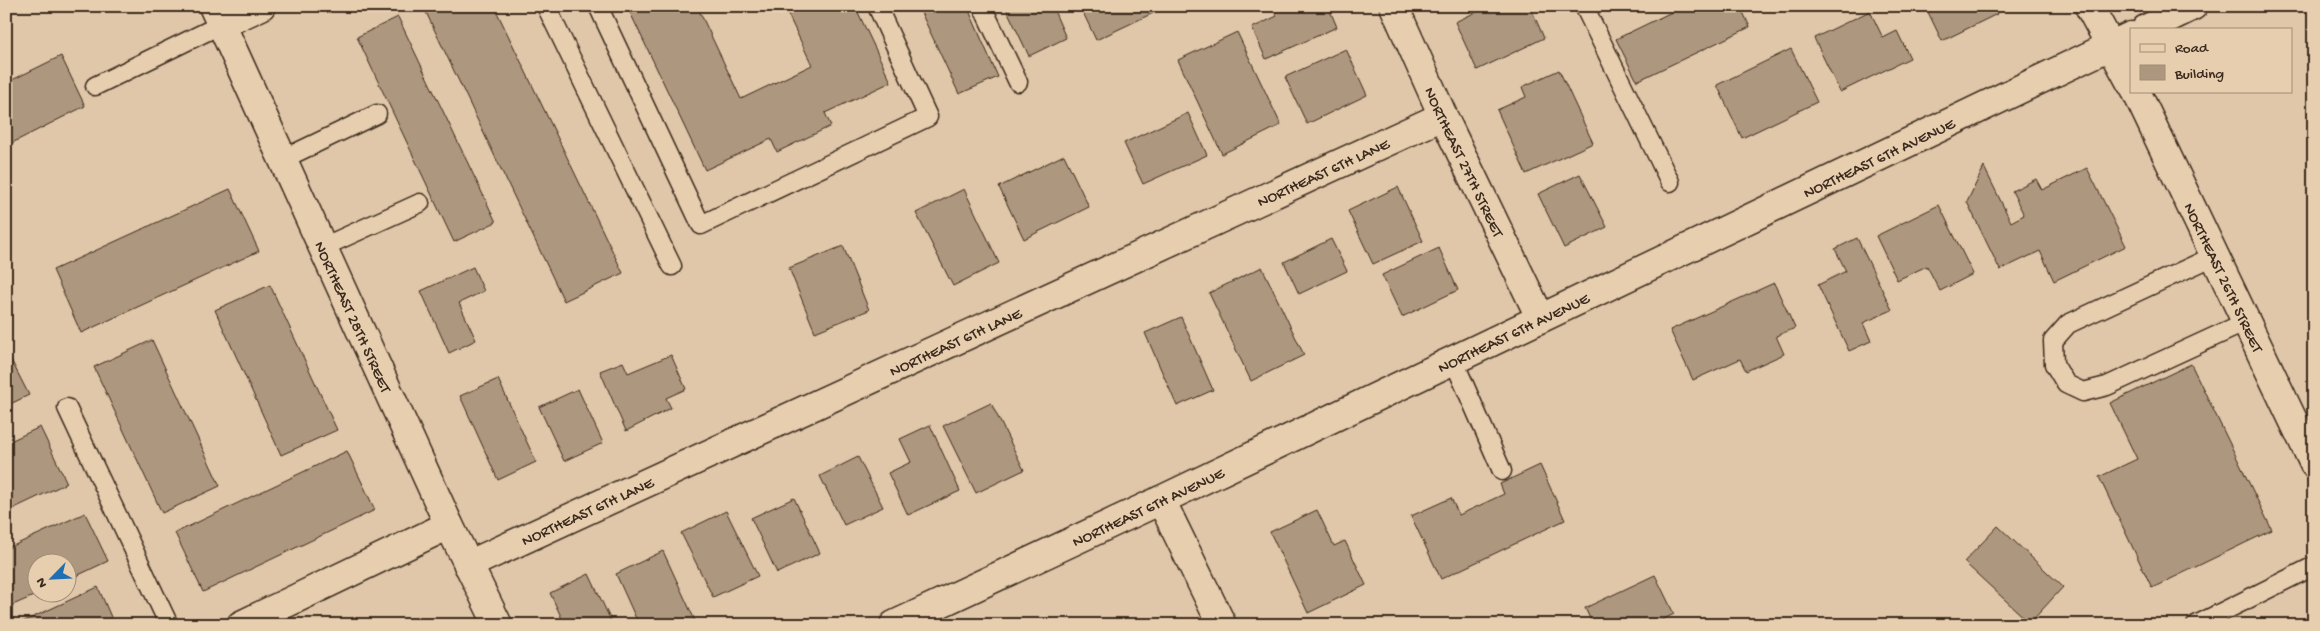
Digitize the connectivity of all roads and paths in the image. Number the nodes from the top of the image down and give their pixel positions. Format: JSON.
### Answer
{"nodes":[{"id":1,"x":261,"y":6,"type":"edge"},
{"id":2,"x":546,"y":6,"type":"edge"},
{"id":3,"x":598,"y":6,"type":"edge"},
{"id":4,"x":877,"y":6,"type":"edge"},
{"id":5,"x":982,"y":6,"type":"edge"},
{"id":6,"x":1394,"y":6,"type":"edge"},
{"id":7,"x":1584,"y":6,"type":"edge"},
{"id":8,"x":2089,"y":6,"type":"edge"},
{"id":9,"x":2192,"y":6,"type":"edge"},
{"id":10,"x":218,"y":15,"type":"edge"},
{"id":11,"x":2148,"y":28,"type":"edge"},
{"id":12,"x":2121,"y":41,"type":"edge"},
{"id":13,"x":2130,"y":79,"type":"edge"},
{"id":14,"x":1018,"y":82,"type":"dead end"},
{"id":15,"x":95,"y":86,"type":"dead end"},
{"id":16,"x":2136,"y":92,"type":"edge"},
{"id":17,"x":377,"y":114,"type":"dead end"},
{"id":18,"x":1443,"y":116,"type":"junction"},
{"id":19,"x":283,"y":159,"type":"junction"},
{"id":20,"x":1670,"y":182,"type":"dead end"},
{"id":21,"x":420,"y":203,"type":"dead end"},
{"id":22,"x":323,"y":246,"type":"junction"},
{"id":23,"x":2214,"y":256,"type":"junction"},
{"id":24,"x":672,"y":266,"type":"dead end"},
{"id":25,"x":1540,"y":317,"type":"junction"},
{"id":26,"x":2246,"y":322,"type":"junction"},
{"id":27,"x":1453,"y":359,"type":"junction"},
{"id":28,"x":67,"y":408,"type":"dead end"},
{"id":29,"x":2314,"y":464,"type":"edge"},
{"id":30,"x":1502,"y":471,"type":"dead end"},
{"id":31,"x":1161,"y":500,"type":"junction"},
{"id":32,"x":449,"y":525,"type":"junction"},
{"id":33,"x":468,"y":565,"type":"junction"},
{"id":34,"x":2314,"y":566,"type":"edge"},
{"id":35,"x":169,"y":625,"type":"edge"},
{"id":36,"x":241,"y":625,"type":"edge"},
{"id":37,"x":498,"y":625,"type":"edge"},
{"id":38,"x":894,"y":625,"type":"edge"},
{"id":39,"x":1222,"y":625,"type":"edge"},
{"id":40,"x":2196,"y":625,"type":"edge"}],
"edges":[{"from":1,"to":10,"type":"street"},
{"from":2,"to":24,"type":"lane"},
{"from":3,"to":4,"type":"lane"},
{"from":5,"to":14,"type":"lane"},
{"from":6,"to":18,"type":"street","name":"NORTHEAST 27TH STREET"},
{"from":7,"to":20,"type":"lane"},
{"from":8,"to":12,"type":"street"},
{"from":9,"to":11,"type":"street"},
{"from":10,"to":15,"type":"lane"},
{"from":10,"to":19,"type":"street","name":"NORTHEAST 28TH STREET"},
{"from":12,"to":13,"type":"street"},
{"from":12,"to":25,"type":"street","name":"NORTHEAST 6TH AVENUE"},
{"from":16,"to":23,"type":"street","name":"NORTHEAST 26TH STREET"},
{"from":17,"to":19,"type":"lane"},
{"from":18,"to":25,"type":"street","name":"NORTHEAST 27TH STREET"},
{"from":18,"to":33,"type":"street","name":"NORTHEAST 6TH LANE"},
{"from":19,"to":22,"type":"street","name":"NORTHEAST 28TH STREET"},
{"from":21,"to":22,"type":"lane"},
{"from":22,"to":32,"type":"street","name":"NORTHEAST 28TH STREET"},
{"from":23,"to":26,"type":"street","name":"NORTHEAST 26TH STREET"},
{"from":23,"to":26,"type":"lane"},
{"from":25,"to":27,"type":"street","name":"NORTHEAST 6TH AVENUE"},
{"from":26,"to":29,"type":"street","name":"NORTHEAST 26TH STREET"},
{"from":27,"to":30,"type":"lane"},
{"from":27,"to":31,"type":"street","name":"NORTHEAST 6TH AVENUE"},
{"from":28,"to":35,"type":"lane"},
{"from":31,"to":38,"type":"street","name":"NORTHEAST 6TH AVENUE"},
{"from":31,"to":39,"type":"street"},
{"from":32,"to":33,"type":"street","name":"NORTHEAST 28TH STREET"},
{"from":32,"to":36,"type":"street"},
{"from":33,"to":37,"type":"street","name":"NORTHEAST 28TH STREET"},
{"from":34,"to":40,"type":"lane"}]}
